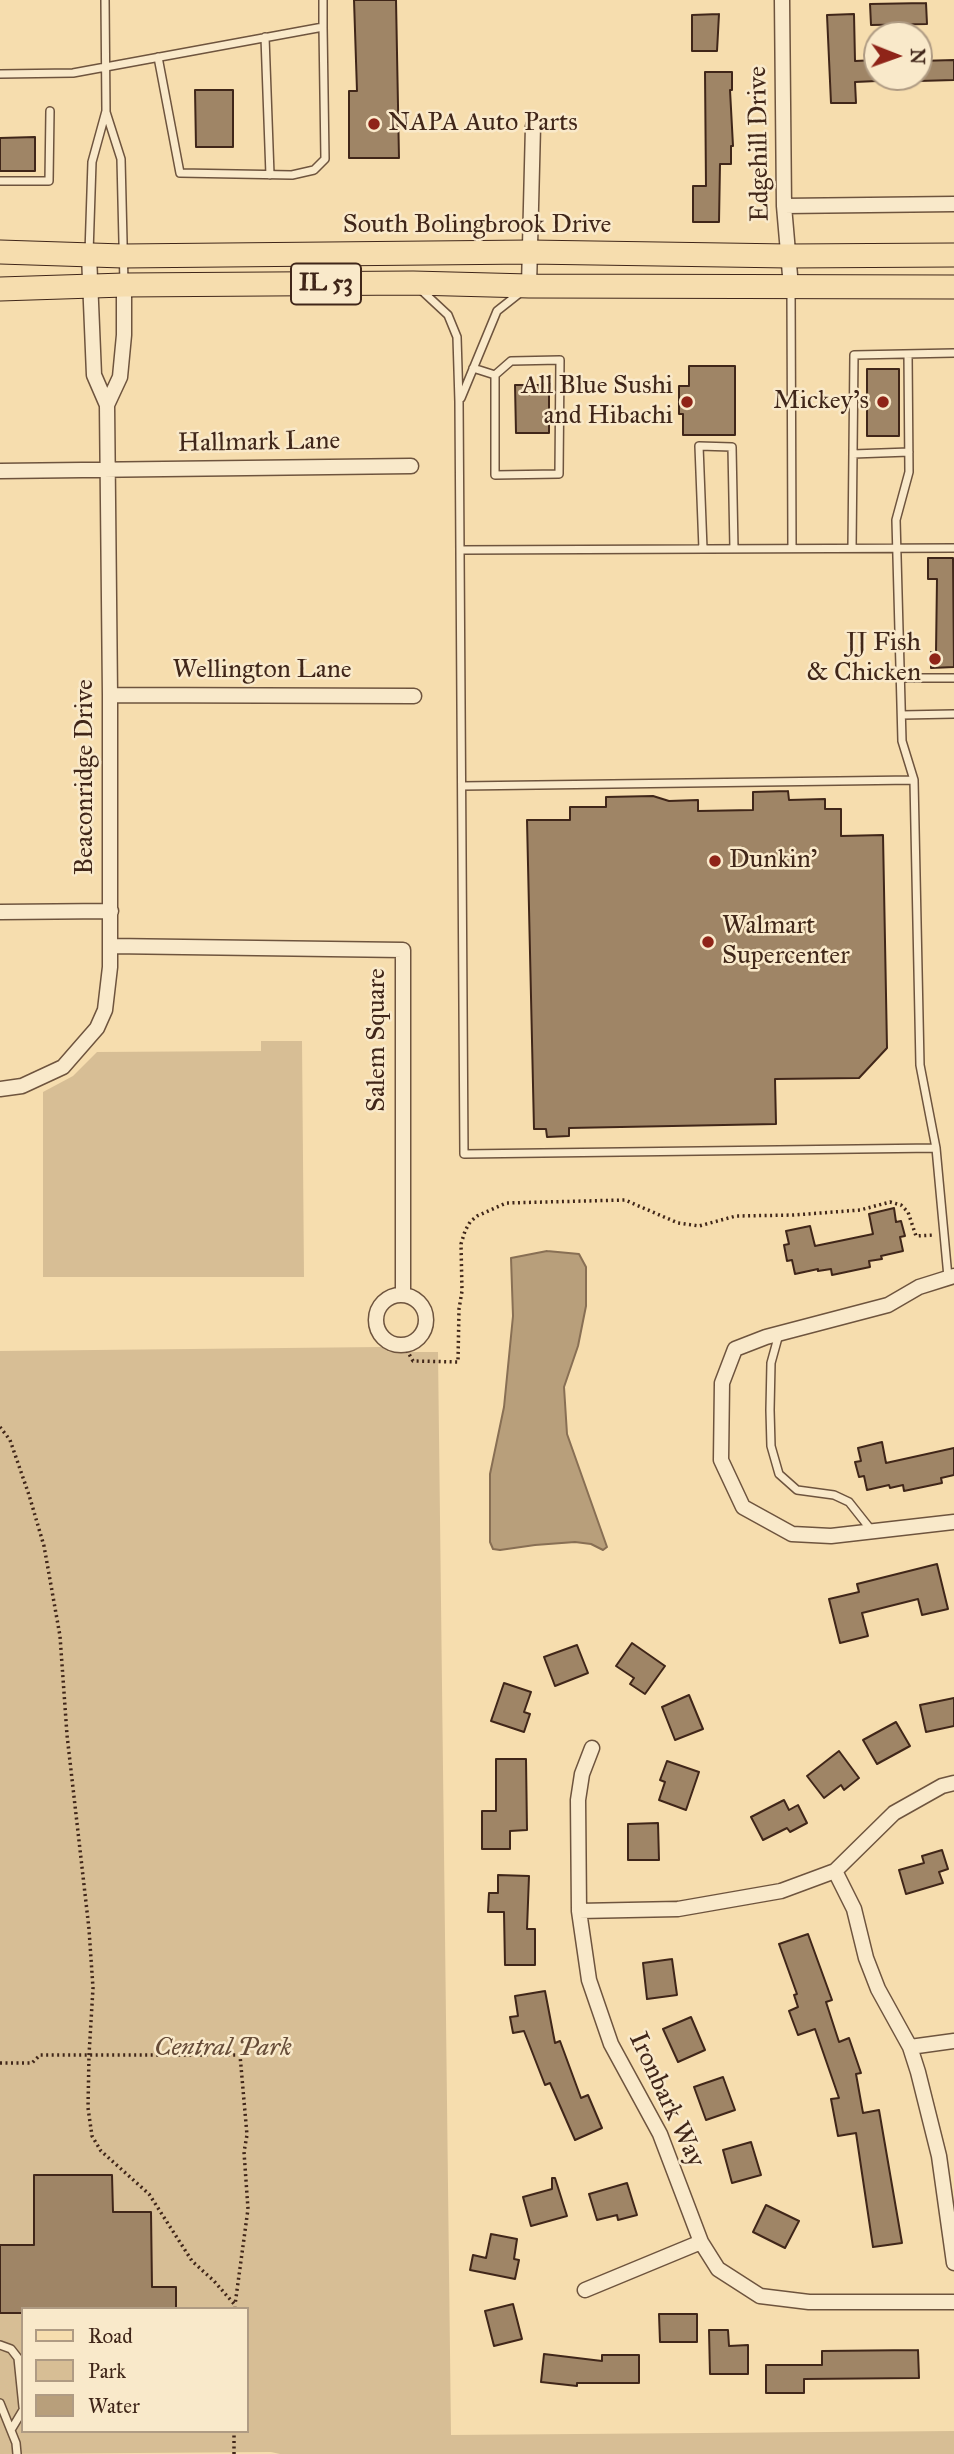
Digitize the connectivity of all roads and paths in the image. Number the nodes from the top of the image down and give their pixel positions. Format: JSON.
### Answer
{"nodes":[{"id":1,"x":105,"y":0,"type":"edge"},
{"id":2,"x":323,"y":0,"type":"edge"},
{"id":3,"x":782,"y":0,"type":"edge"},
{"id":4,"x":323,"y":26,"type":"junction"},
{"id":5,"x":265,"y":37,"type":"junction"},
{"id":6,"x":158,"y":57,"type":"junction"},
{"id":7,"x":106,"y":66,"type":"junction"},
{"id":8,"x":0,"y":74,"type":"edge"},
{"id":9,"x":50,"y":111,"type":"dead end"},
{"id":10,"x":106,"y":111,"type":"junction"},
{"id":11,"x":533,"y":126,"type":"dead end"},
{"id":12,"x":270,"y":175,"type":"junction"},
{"id":13,"x":0,"y":181,"type":"edge"},
{"id":14,"x":954,"y":204,"type":"edge"},
{"id":15,"x":784,"y":206,"type":"junction"},
{"id":16,"x":0,"y":251,"type":"edge"},
{"id":17,"x":530,"y":253,"type":"junction"},
{"id":18,"x":89,"y":255,"type":"junction"},
{"id":19,"x":954,"y":255,"type":"edge"},
{"id":20,"x":123,"y":256,"type":"junction"},
{"id":21,"x":788,"y":256,"type":"junction"},
{"id":22,"x":413,"y":283,"type":"junction"},
{"id":23,"x":124,"y":285,"type":"junction"},
{"id":24,"x":89,"y":286,"type":"junction"},
{"id":25,"x":529,"y":286,"type":"junction"},
{"id":26,"x":954,"y":287,"type":"edge"},
{"id":27,"x":791,"y":288,"type":"junction"},
{"id":28,"x":0,"y":289,"type":"edge"},
{"id":29,"x":954,"y":353,"type":"edge"},
{"id":30,"x":908,"y":354,"type":"junction"},
{"id":31,"x":472,"y":368,"type":"junction"},
{"id":32,"x":495,"y":375,"type":"junction"},
{"id":33,"x":459,"y":402,"type":"junction"},
{"id":34,"x":107,"y":405,"type":"junction"},
{"id":35,"x":909,"y":452,"type":"junction"},
{"id":36,"x":853,"y":454,"type":"junction"},
{"id":37,"x":411,"y":466,"type":"dead end"},
{"id":38,"x":108,"y":470,"type":"junction"},
{"id":39,"x":0,"y":471,"type":"edge"},
{"id":40,"x":792,"y":548,"type":"junction"},
{"id":41,"x":852,"y":548,"type":"junction"},
{"id":42,"x":897,"y":548,"type":"junction"},
{"id":43,"x":954,"y":548,"type":"edge"},
{"id":44,"x":703,"y":549,"type":"junction"},
{"id":45,"x":733,"y":549,"type":"junction"},
{"id":46,"x":460,"y":550,"type":"junction"},
{"id":47,"x":901,"y":678,"type":"junction"},
{"id":48,"x":954,"y":678,"type":"edge"},
{"id":49,"x":110,"y":695,"type":"junction"},
{"id":50,"x":414,"y":696,"type":"dead end"},
{"id":51,"x":954,"y":714,"type":"edge"},
{"id":52,"x":902,"y":715,"type":"junction"},
{"id":53,"x":914,"y":780,"type":"junction"},
{"id":54,"x":462,"y":786,"type":"junction"},
{"id":55,"x":111,"y":911,"type":"junction"},
{"id":56,"x":0,"y":912,"type":"edge"},
{"id":57,"x":111,"y":946,"type":"junction"},
{"id":58,"x":0,"y":1089,"type":"edge"},
{"id":59,"x":936,"y":1148,"type":"junction"},
{"id":60,"x":943,"y":1234,"type":"junction"},
{"id":61,"x":951,"y":1276,"type":"edge"},
{"id":62,"x":403,"y":1295,"type":"junction"},
{"id":63,"x":779,"y":1333,"type":"junction"},
{"id":64,"x":404,"y":1345,"type":"junction"},
{"id":65,"x":0,"y":1427,"type":"edge"},
{"id":66,"x":954,"y":1522,"type":"edge"},
{"id":67,"x":872,"y":1532,"type":"junction"},
{"id":68,"x":592,"y":1748,"type":"dead end"},
{"id":69,"x":954,"y":1783,"type":"edge"},
{"id":70,"x":835,"y":1871,"type":"junction"},
{"id":71,"x":579,"y":1911,"type":"junction"},
{"id":72,"x":954,"y":2041,"type":"edge"},
{"id":73,"x":910,"y":2047,"type":"junction"},
{"id":74,"x":89,"y":2055,"type":"junction"},
{"id":75,"x":0,"y":2063,"type":"edge"},
{"id":76,"x":701,"y":2242,"type":"junction"},
{"id":77,"x":954,"y":2263,"type":"edge"},
{"id":78,"x":585,"y":2290,"type":"dead end"},
{"id":79,"x":954,"y":2302,"type":"edge"},
{"id":80,"x":235,"y":2307,"type":"edge"},
{"id":81,"x":0,"y":2345,"type":"edge"},
{"id":82,"x":21,"y":2388,"type":"edge"},
{"id":83,"x":0,"y":2403,"type":"edge"},
{"id":84,"x":21,"y":2412,"type":"edge"},
{"id":85,"x":11,"y":2430,"type":"junction"},
{"id":86,"x":234,"y":2433,"type":"edge"},
{"id":87,"x":17,"y":2454,"type":"edge"},
{"id":88,"x":234,"y":2454,"type":"edge"}],
"edges":[{"from":1,"to":7,"type":"lane"},
{"from":2,"to":4,"type":"lane"},
{"from":3,"to":15,"type":"street","name":"Edgehill Drive"},
{"from":4,"to":5,"type":"lane"},
{"from":4,"to":12,"type":"lane"},
{"from":5,"to":6,"type":"lane"},
{"from":5,"to":12,"type":"lane"},
{"from":6,"to":7,"type":"lane"},
{"from":6,"to":12,"type":"lane"},
{"from":7,"to":8,"type":"lane"},
{"from":7,"to":10,"type":"lane"},
{"from":9,"to":13,"type":"lane"},
{"from":10,"to":18,"type":"lane"},
{"from":10,"to":20,"type":"lane"},
{"from":11,"to":17,"type":"street"},
{"from":14,"to":15,"type":"street"},
{"from":15,"to":21,"type":"street","name":"Edgehill Drive"},
{"from":16,"to":18,"type":"main road","name":"South Bolingbrook Drive","number":"IL 53"},
{"from":17,"to":20,"type":"main road","name":"South Bolingbrook Drive","number":"IL 53"},
{"from":17,"to":21,"type":"main road","name":"South Bolingbrook Drive","number":"IL 53"},
{"from":17,"to":25,"type":"street"},
{"from":18,"to":20,"type":"main road","name":"South Bolingbrook Drive","number":"IL 53"},
{"from":18,"to":24,"type":"street","name":"Beaconridge Drive"},
{"from":19,"to":21,"type":"main road","name":"South Bolingbrook Drive","number":"IL 53"},
{"from":20,"to":23,"type":"lane"},
{"from":21,"to":27,"type":"street","name":"Edgehill Drive"},
{"from":22,"to":23,"type":"main road","number":"IL 53"},
{"from":22,"to":25,"type":"main road","number":"IL 53"},
{"from":22,"to":33,"type":"lane"},
{"from":23,"to":24,"type":"main road","number":"IL 53"},
{"from":23,"to":34,"type":"street","name":"Beaconridge Drive"},
{"from":24,"to":28,"type":"main road","number":"IL 53"},
{"from":24,"to":34,"type":"street","name":"Beaconridge Drive"},
{"from":25,"to":27,"type":"main road","number":"IL 53"},
{"from":25,"to":31,"type":"lane"},
{"from":26,"to":27,"type":"main road","number":"IL 53"},
{"from":27,"to":40,"type":"lane"},
{"from":29,"to":30,"type":"lane"},
{"from":30,"to":35,"type":"lane"},
{"from":30,"to":36,"type":"lane"},
{"from":31,"to":32,"type":"lane"},
{"from":31,"to":33,"type":"lane"},
{"from":32,"to":32,"type":"lane"},
{"from":33,"to":46,"type":"lane"},
{"from":34,"to":38,"type":"street","name":"Beaconridge Drive"},
{"from":35,"to":36,"type":"lane"},
{"from":35,"to":42,"type":"lane"},
{"from":36,"to":41,"type":"lane"},
{"from":37,"to":38,"type":"street","name":"Hallmark Lane"},
{"from":38,"to":39,"type":"street","name":"Hallmark Lane"},
{"from":38,"to":49,"type":"street","name":"Beaconridge Drive"},
{"from":40,"to":41,"type":"lane"},
{"from":40,"to":45,"type":"lane"},
{"from":41,"to":42,"type":"lane"},
{"from":42,"to":43,"type":"lane"},
{"from":42,"to":47,"type":"lane"},
{"from":44,"to":45,"type":"lane"},
{"from":44,"to":45,"type":"lane"},
{"from":44,"to":46,"type":"lane"},
{"from":46,"to":54,"type":"lane"},
{"from":47,"to":48,"type":"lane"},
{"from":47,"to":52,"type":"lane"},
{"from":49,"to":50,"type":"street","name":"Wellington Lane"},
{"from":49,"to":55,"type":"street","name":"Beaconridge Drive"},
{"from":51,"to":52,"type":"lane"},
{"from":52,"to":53,"type":"lane"},
{"from":53,"to":54,"type":"lane"},
{"from":53,"to":59,"type":"lane"},
{"from":54,"to":59,"type":"lane"},
{"from":55,"to":56,"type":"street"},
{"from":55,"to":57,"type":"street","name":"Beaconridge Drive"},
{"from":57,"to":58,"type":"street","name":"Beaconridge Drive"},
{"from":57,"to":62,"type":"street","name":"Salem Square"},
{"from":59,"to":60,"type":"lane"},
{"from":60,"to":61,"type":"lane"},
{"from":60,"to":64,"type":"path"},
{"from":61,"to":63,"type":"street"},
{"from":62,"to":64,"type":"street"},
{"from":62,"to":64,"type":"street"},
{"from":63,"to":67,"type":"lane"},
{"from":63,"to":67,"type":"street"},
{"from":65,"to":74,"type":"path"},
{"from":66,"to":67,"type":"street"},
{"from":68,"to":71,"type":"street","name":"Ironbark Way"},
{"from":69,"to":70,"type":"street"},
{"from":70,"to":71,"type":"street"},
{"from":70,"to":73,"type":"street"},
{"from":71,"to":76,"type":"street","name":"Ironbark Way"},
{"from":72,"to":73,"type":"street"},
{"from":73,"to":77,"type":"street"},
{"from":74,"to":75,"type":"path"},
{"from":74,"to":80,"type":"path"},
{"from":74,"to":80,"type":"path"},
{"from":76,"to":78,"type":"street"},
{"from":76,"to":79,"type":"street","name":"Ironbark Way"},
{"from":81,"to":82,"type":"lane"},
{"from":83,"to":85,"type":"lane"},
{"from":84,"to":85,"type":"lane"},
{"from":85,"to":87,"type":"lane"},
{"from":86,"to":88,"type":"path"}]}
